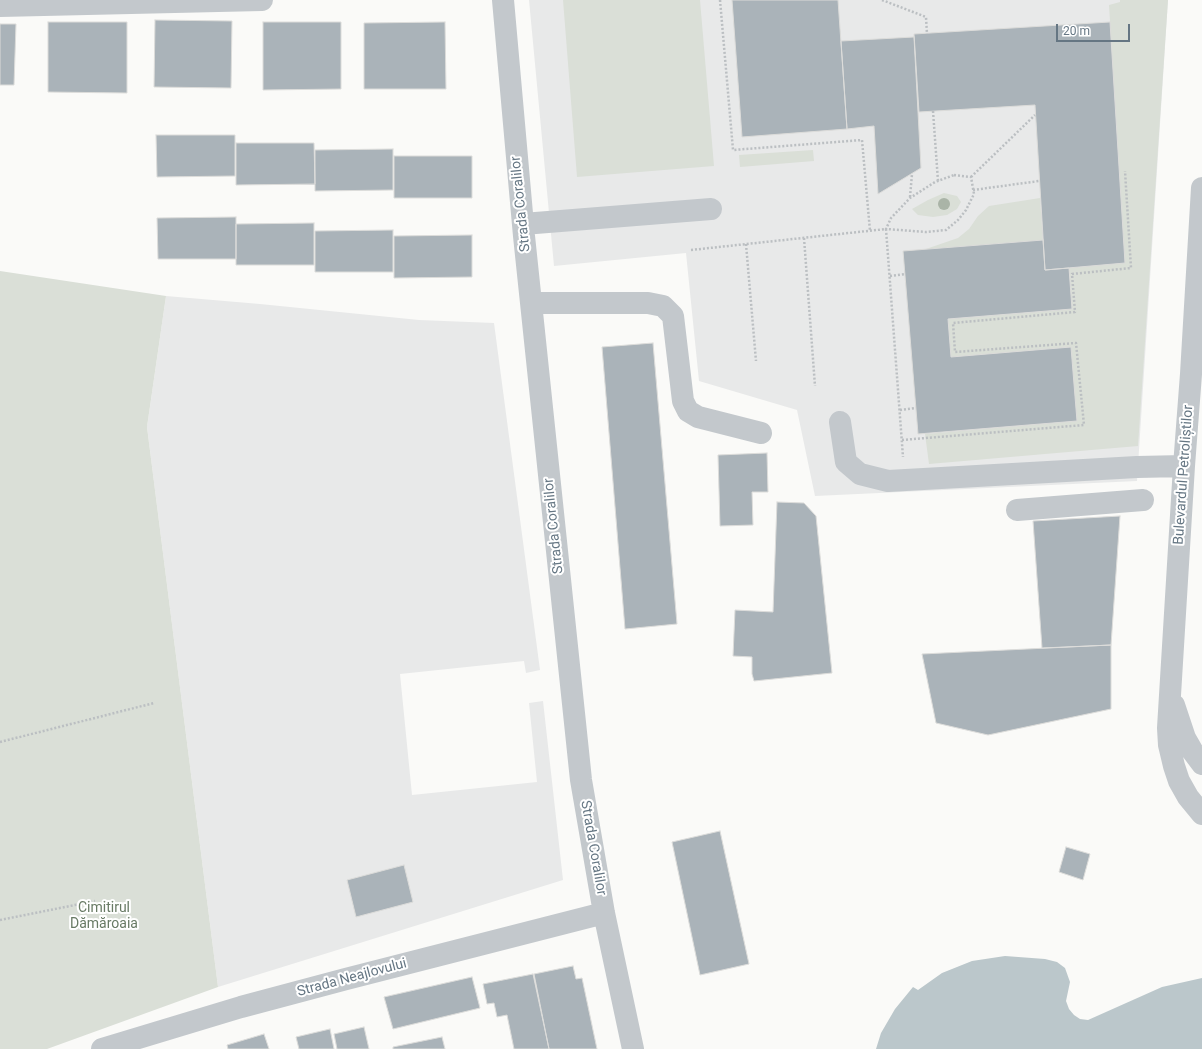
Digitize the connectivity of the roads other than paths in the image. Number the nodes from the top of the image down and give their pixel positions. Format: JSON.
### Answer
{"nodes":[{"id":1,"x":262,"y":0,"type":"edge"},
{"id":2,"x":503,"y":0,"type":"edge"},
{"id":3,"x":0,"y":6,"type":"edge"},
{"id":4,"x":1202,"y":188,"type":"edge"},
{"id":5,"x":711,"y":209,"type":"dead end"},
{"id":6,"x":523,"y":224,"type":"junction"},
{"id":7,"x":532,"y":304,"type":"junction"},
{"id":8,"x":1197,"y":374,"type":"edge"},
{"id":9,"x":840,"y":422,"type":"dead end"},
{"id":10,"x":761,"y":433,"type":"dead end"},
{"id":11,"x":1184,"y":466,"type":"junction"},
{"id":12,"x":1143,"y":500,"type":"dead end"},
{"id":13,"x":1017,"y":510,"type":"dead end"},
{"id":14,"x":1170,"y":690,"type":"junction"},
{"id":15,"x":1202,"y":764,"type":"edge"},
{"id":16,"x":1202,"y":810,"type":"edge"},
{"id":17,"x":1202,"y":814,"type":"edge"},
{"id":18,"x":604,"y":913,"type":"junction"},
{"id":19,"x":102,"y":1049,"type":"edge"},
{"id":20,"x":633,"y":1049,"type":"edge"}],
"edges":[{"from":1,"to":3,"type":"street"},
{"from":2,"to":6,"type":"street","name":"Strada Coralilor"},
{"from":4,"to":8,"type":"street","name":"Bulevardul Petroliștilor"},
{"from":5,"to":6,"type":"street"},
{"from":6,"to":7,"type":"street","name":"Strada Coralilor"},
{"from":7,"to":10,"type":"street"},
{"from":7,"to":18,"type":"street","name":"Strada Coralilor"},
{"from":8,"to":11,"type":"street","name":"Bulevardul Petroliștilor"},
{"from":9,"to":11,"type":"street"},
{"from":11,"to":14,"type":"street","name":"Bulevardul Petroliștilor"},
{"from":12,"to":13,"type":"street"},
{"from":14,"to":15,"type":"street","name":"Bulevardul Petroliștilor"},
{"from":14,"to":17,"type":"street","name":"Bulevardul Petroliștilor"},
{"from":16,"to":17,"type":"street"},
{"from":18,"to":19,"type":"street","name":"Strada Neajlovului"},
{"from":18,"to":20,"type":"street","name":"Strada Coralilor"}]}
